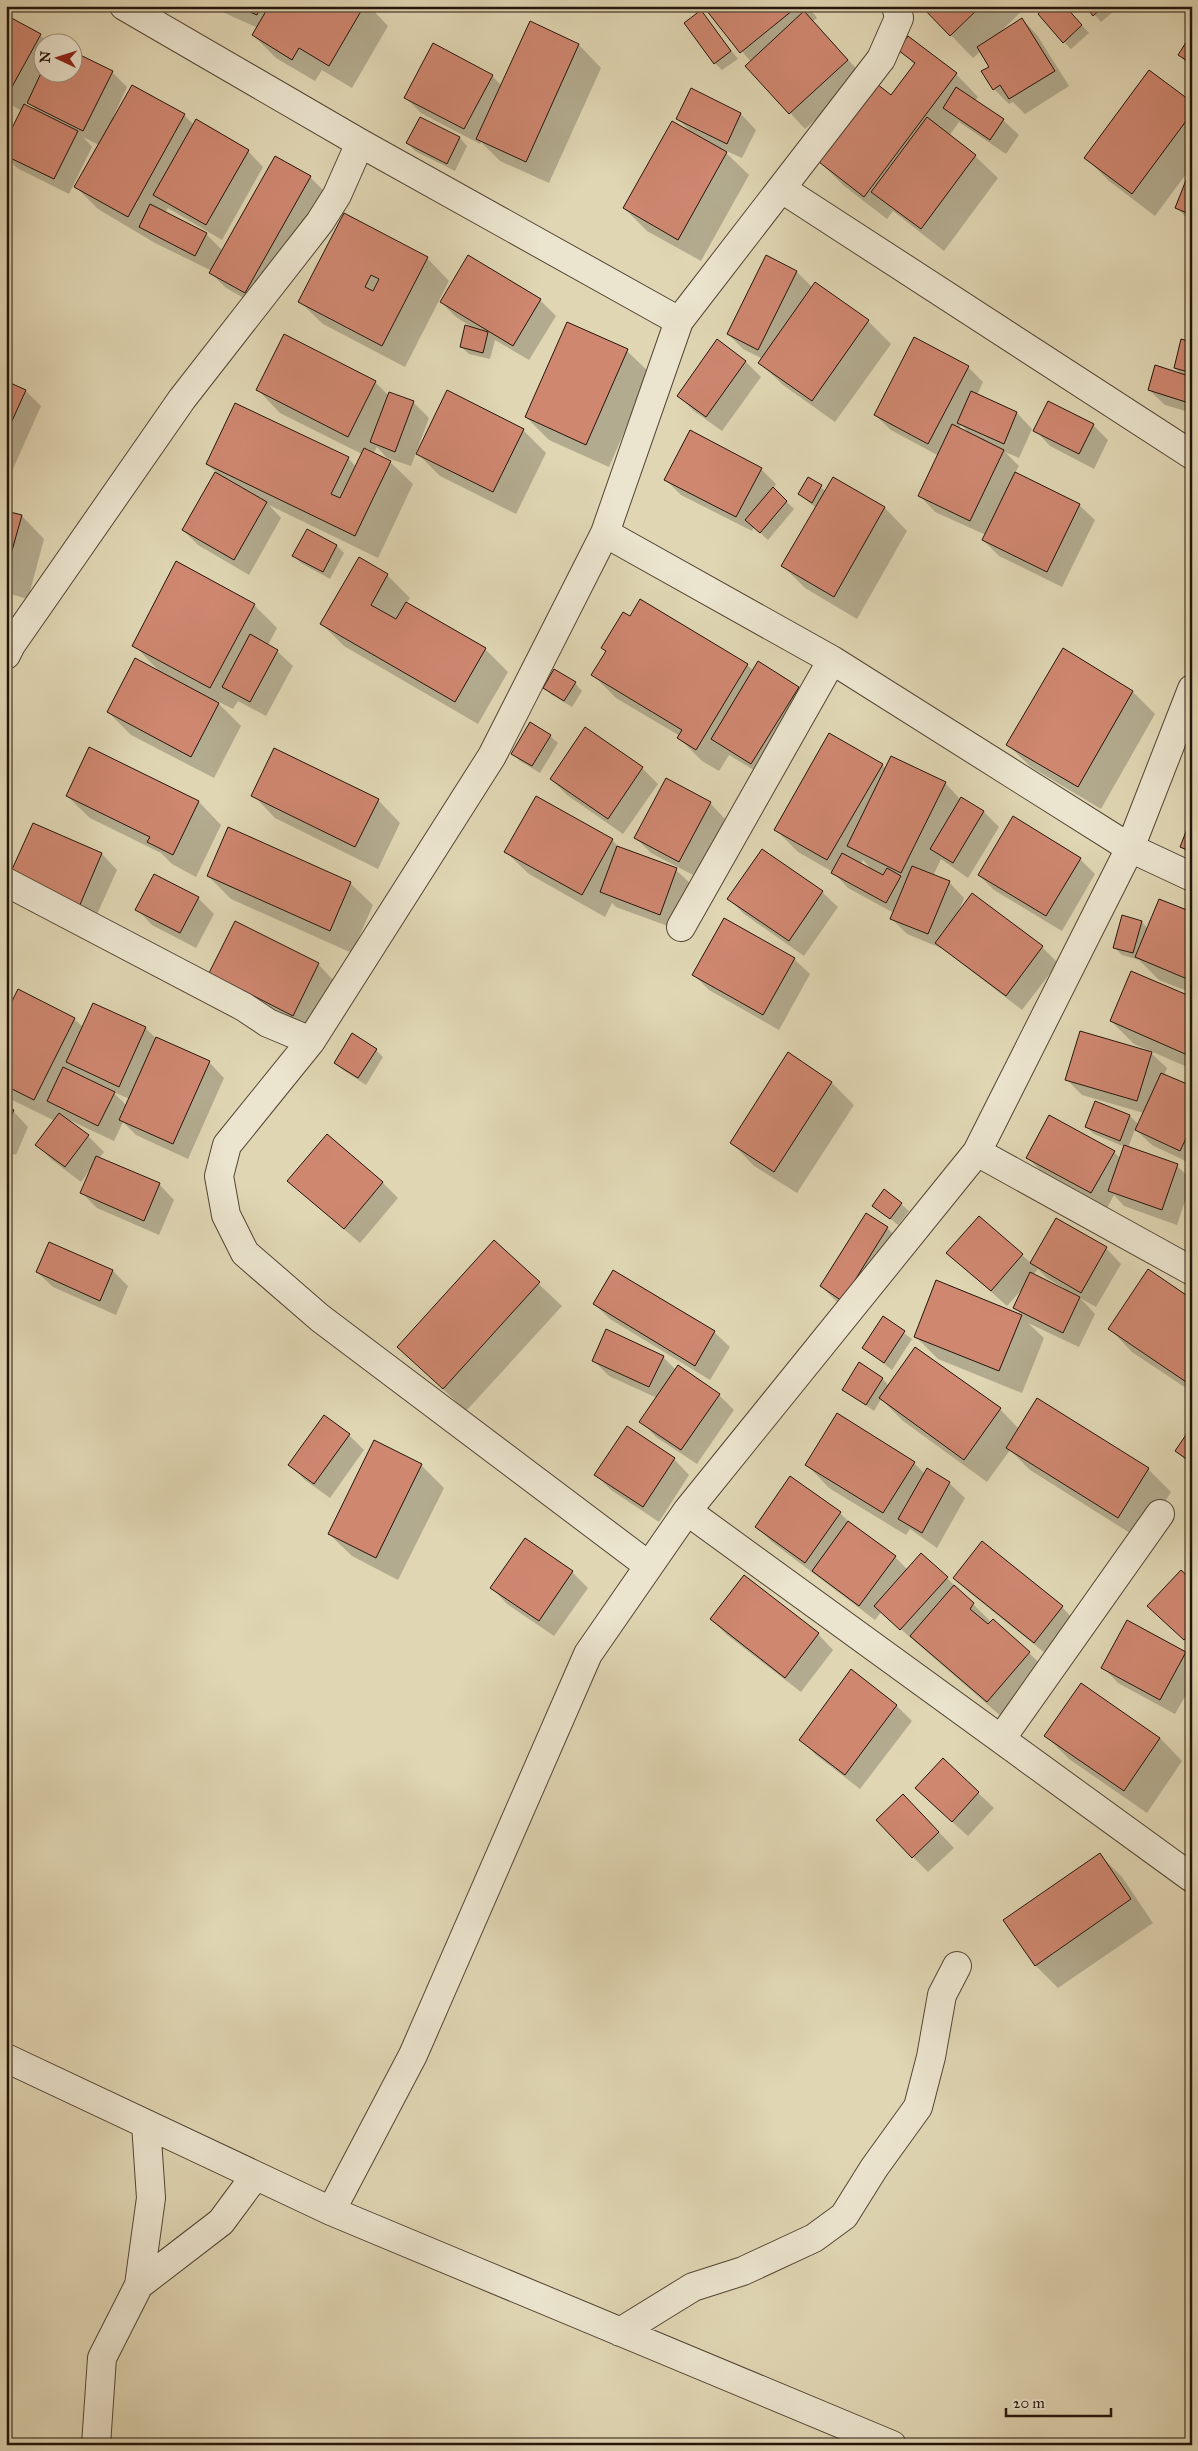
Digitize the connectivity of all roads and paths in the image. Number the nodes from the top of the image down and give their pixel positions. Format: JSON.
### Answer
{"nodes":[{"id":1,"x":896,"y":6,"type":"edge"},
{"id":2,"x":133,"y":8,"type":"edge"},
{"id":3,"x":360,"y":143,"type":"junction"},
{"id":4,"x":782,"y":189,"type":"junction"},
{"id":5,"x":678,"y":321,"type":"junction"},
{"id":6,"x":1192,"y":455,"type":"edge"},
{"id":7,"x":605,"y":533,"type":"junction"},
{"id":8,"x":6,"y":655,"type":"edge"},
{"id":9,"x":832,"y":660,"type":"junction"},
{"id":10,"x":1192,"y":690,"type":"edge"},
{"id":11,"x":1130,"y":848,"type":"junction"},
{"id":12,"x":1192,"y":877,"type":"edge"},
{"id":13,"x":6,"y":882,"type":"edge"},
{"id":14,"x":681,"y":927,"type":"dead end"},
{"id":15,"x":312,"y":1040,"type":"junction"},
{"id":16,"x":977,"y":1152,"type":"junction"},
{"id":17,"x":1192,"y":1271,"type":"edge"},
{"id":18,"x":687,"y":1512,"type":"junction"},
{"id":19,"x":1160,"y":1514,"type":"dead end"},
{"id":20,"x":649,"y":1566,"type":"junction"},
{"id":21,"x":1001,"y":1739,"type":"junction"},
{"id":22,"x":1192,"y":1878,"type":"edge"},
{"id":23,"x":957,"y":1966,"type":"dead end"},
{"id":24,"x":6,"y":2058,"type":"edge"},
{"id":25,"x":146,"y":2124,"type":"junction"},
{"id":26,"x":255,"y":2176,"type":"junction"},
{"id":27,"x":330,"y":2211,"type":"junction"},
{"id":28,"x":139,"y":2285,"type":"junction"},
{"id":29,"x":620,"y":2332,"type":"junction"},
{"id":30,"x":96,"y":2445,"type":"edge"},
{"id":31,"x":892,"y":2445,"type":"edge"}],
"edges":[{"from":1,"to":4,"type":"street"},
{"from":2,"to":3,"type":"street"},
{"from":3,"to":5,"type":"street"},
{"from":3,"to":8,"type":"street"},
{"from":4,"to":5,"type":"street"},
{"from":4,"to":6,"type":"street"},
{"from":5,"to":7,"type":"street"},
{"from":7,"to":9,"type":"street"},
{"from":7,"to":15,"type":"street"},
{"from":9,"to":11,"type":"street"},
{"from":9,"to":14,"type":"street"},
{"from":10,"to":11,"type":"street"},
{"from":11,"to":12,"type":"street"},
{"from":11,"to":16,"type":"street"},
{"from":13,"to":15,"type":"street"},
{"from":15,"to":20,"type":"street"},
{"from":16,"to":17,"type":"street"},
{"from":16,"to":18,"type":"street"},
{"from":18,"to":20,"type":"street"},
{"from":18,"to":21,"type":"street"},
{"from":19,"to":21,"type":"street"},
{"from":20,"to":27,"type":"street"},
{"from":21,"to":22,"type":"street"},
{"from":23,"to":29,"type":"street"},
{"from":24,"to":25,"type":"street"},
{"from":25,"to":26,"type":"street"},
{"from":25,"to":28,"type":"street"},
{"from":26,"to":27,"type":"street"},
{"from":26,"to":28,"type":"street"},
{"from":27,"to":29,"type":"street"},
{"from":28,"to":30,"type":"street"},
{"from":29,"to":31,"type":"street"}]}
